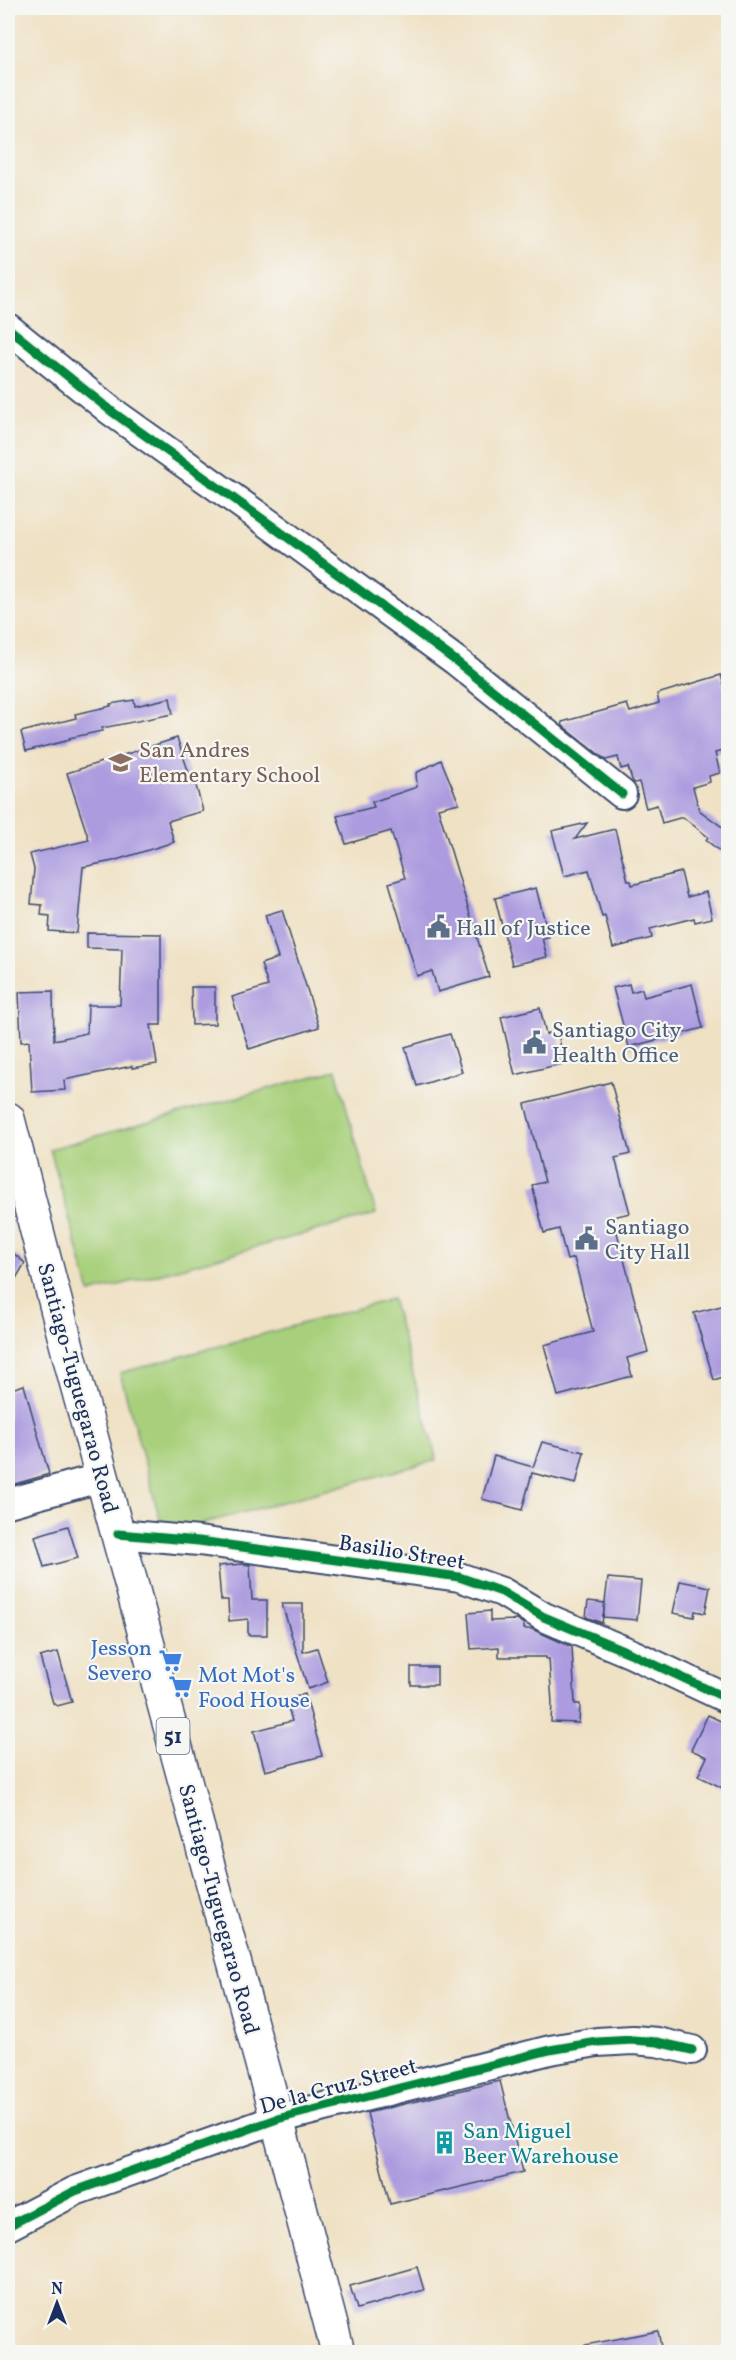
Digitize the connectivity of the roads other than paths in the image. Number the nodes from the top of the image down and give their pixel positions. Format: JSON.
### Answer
{"nodes":[{"id":1,"x":8,"y":328,"type":"edge"},
{"id":2,"x":622,"y":794,"type":"dead end"},
{"id":3,"x":8,"y":1119,"type":"edge"},
{"id":4,"x":103,"y":1476,"type":"junction"},
{"id":5,"x":8,"y":1503,"type":"edge"},
{"id":6,"x":117,"y":1534,"type":"junction"},
{"id":7,"x":729,"y":1699,"type":"edge"},
{"id":8,"x":692,"y":2050,"type":"dead end"},
{"id":9,"x":277,"y":2119,"type":"junction"},
{"id":10,"x":8,"y":2226,"type":"edge"},
{"id":11,"x":338,"y":2352,"type":"edge"}],
"edges":[{"from":1,"to":2,"type":"street"},
{"from":3,"to":4,"type":"main road","name":"Santiago-Tuguegarao Road","number":"51"},
{"from":4,"to":5,"type":"street"},
{"from":4,"to":6,"type":"main road","name":"Santiago-Tuguegarao Road","number":"51"},
{"from":6,"to":7,"type":"street","name":"Basilio Street"},
{"from":6,"to":9,"type":"main road","name":"Santiago-Tuguegarao Road","number":"51"},
{"from":8,"to":9,"type":"street","name":"De la Cruz Street"},
{"from":9,"to":10,"type":"street","name":"De la Cruz Street"},
{"from":9,"to":11,"type":"main road","name":"Santiago-Tuguegarao Road","number":"51"}]}
